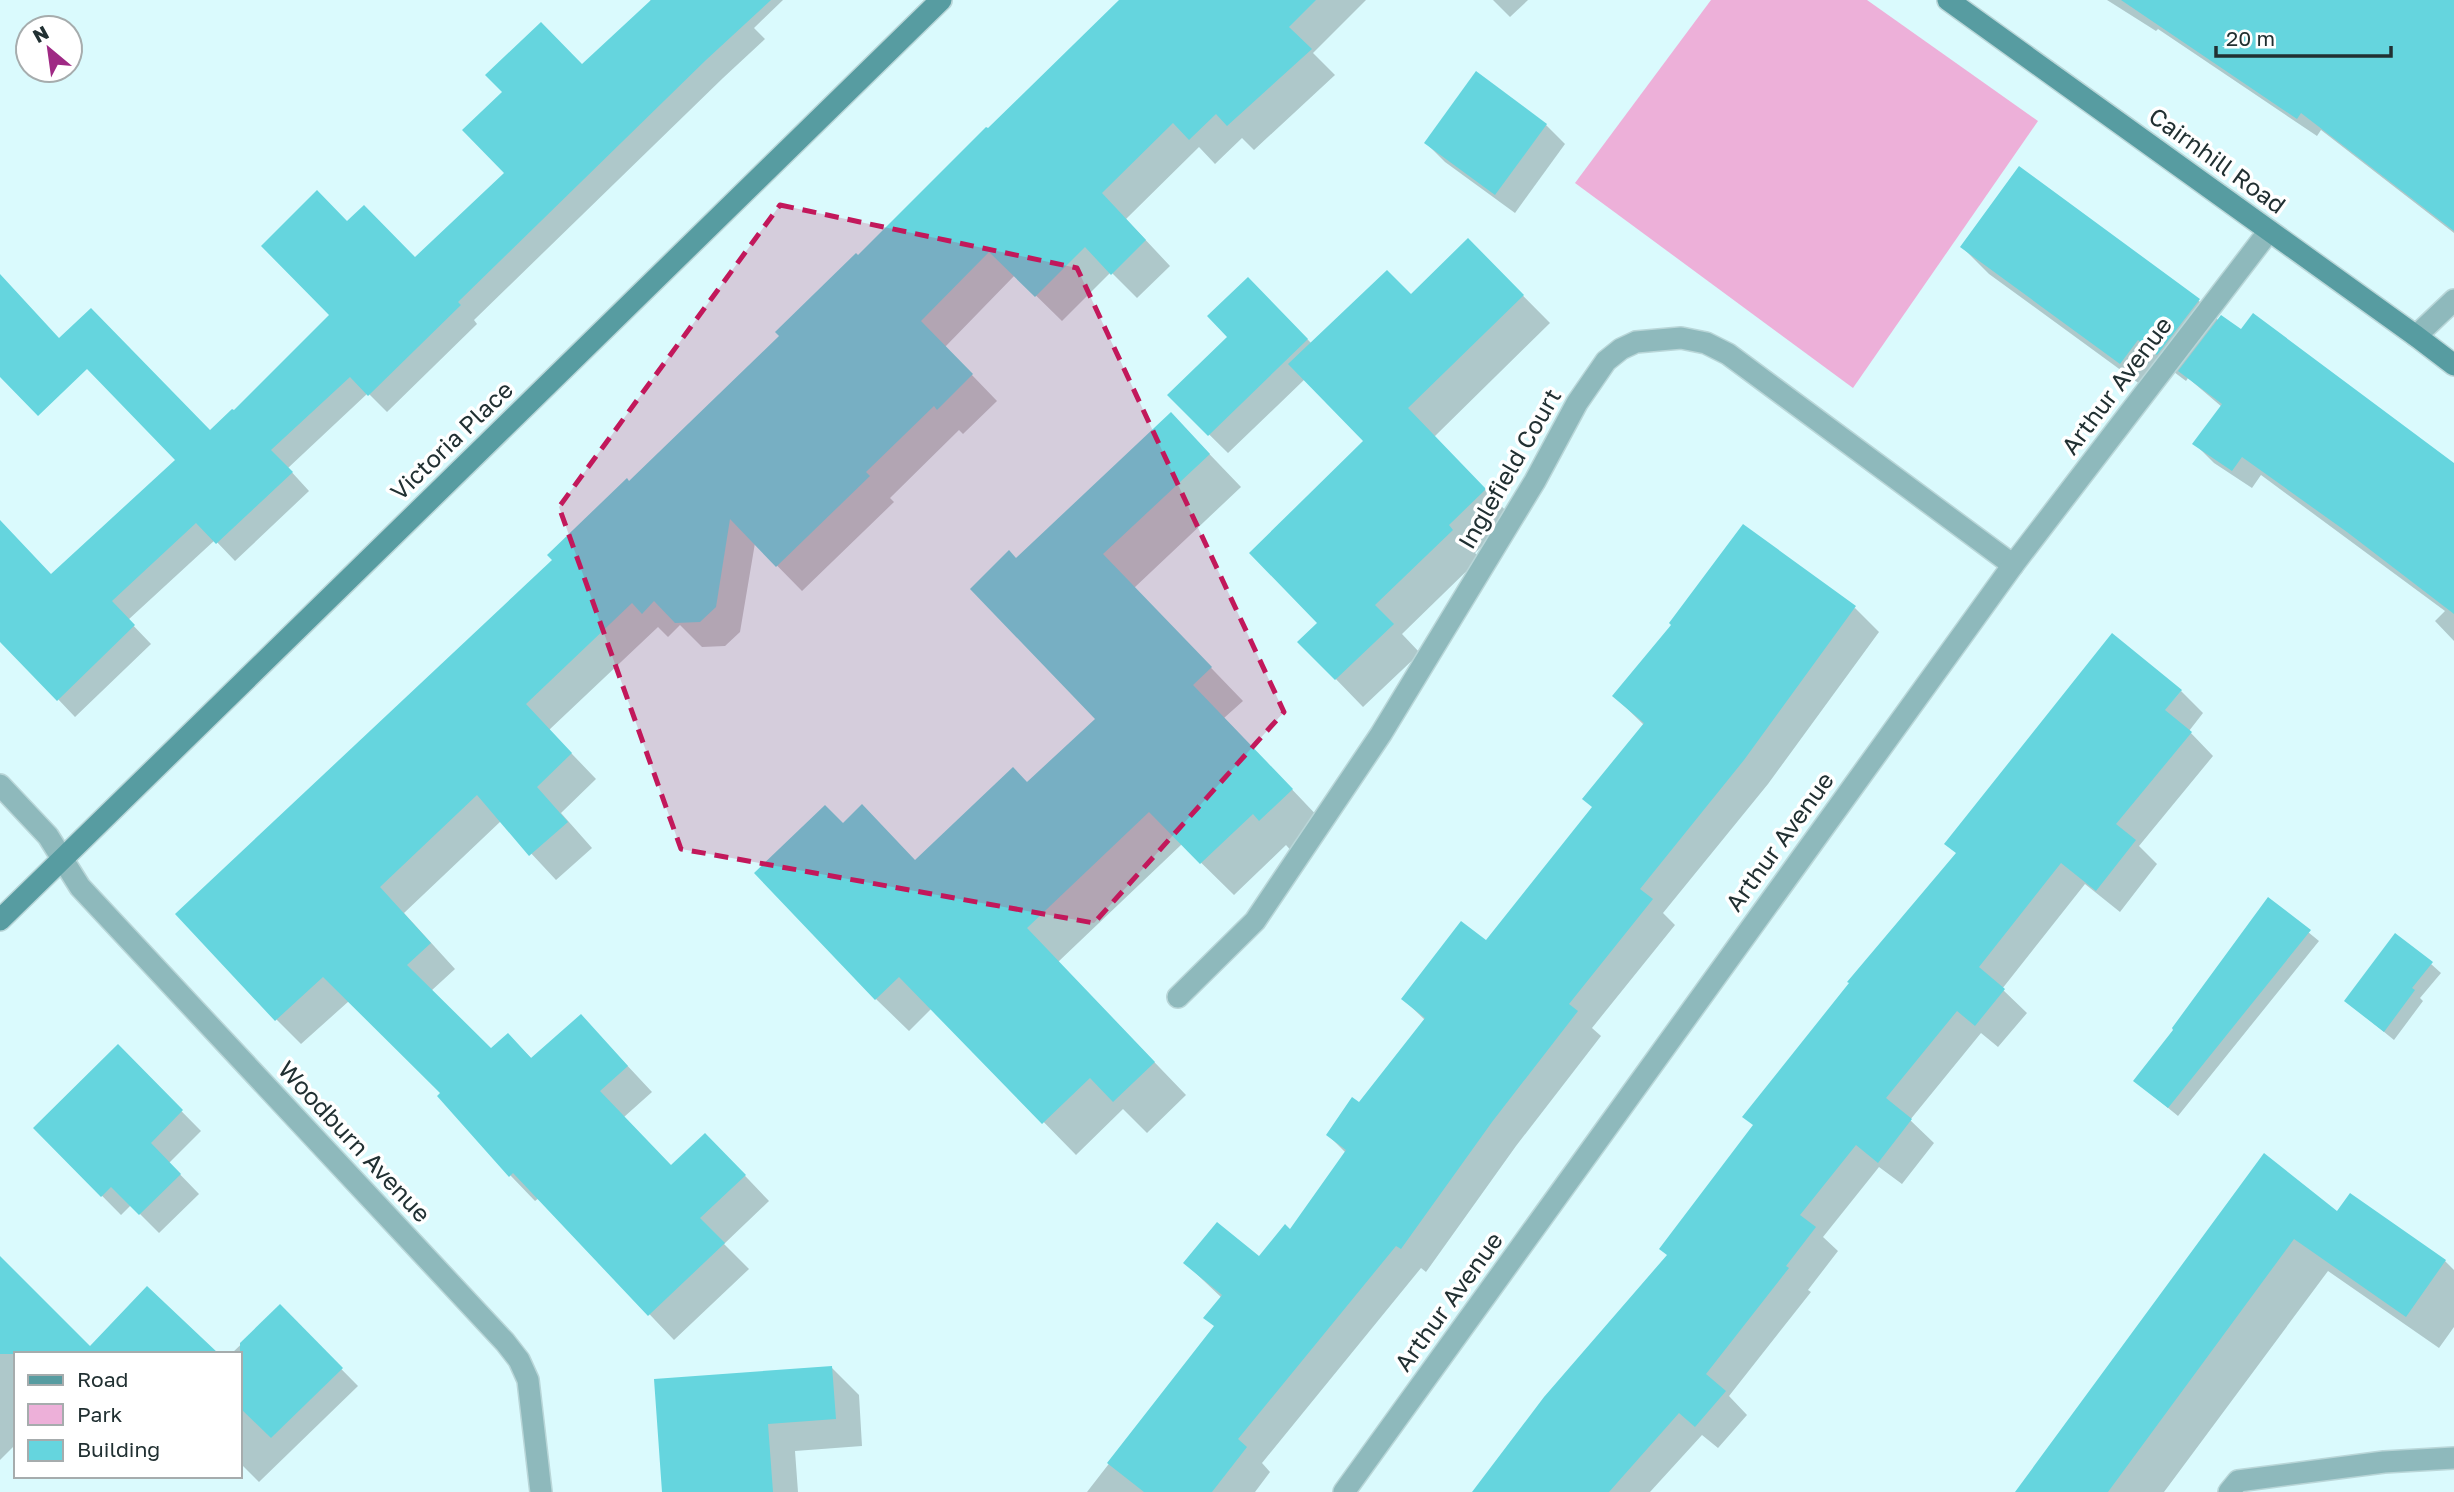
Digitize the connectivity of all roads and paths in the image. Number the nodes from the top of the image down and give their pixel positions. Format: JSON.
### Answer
{"nodes":[{"id":1,"x":941,"y":0,"type":"edge"},
{"id":2,"x":1948,"y":0,"type":"edge"},
{"id":3,"x":2269,"y":231,"type":"junction"},
{"id":4,"x":2454,"y":300,"type":"edge"},
{"id":5,"x":2416,"y":336,"type":"junction"},
{"id":6,"x":2454,"y":365,"type":"edge"},
{"id":7,"x":2013,"y":565,"type":"junction"},
{"id":8,"x":0,"y":785,"type":"edge"},
{"id":9,"x":63,"y":859,"type":"junction"},
{"id":10,"x":0,"y":920,"type":"edge"},
{"id":11,"x":1178,"y":996,"type":"dead end"},
{"id":12,"x":2454,"y":1458,"type":"edge"},
{"id":13,"x":541,"y":1492,"type":"edge"},
{"id":14,"x":1344,"y":1492,"type":"edge"},
{"id":15,"x":2229,"y":1492,"type":"edge"}],
"edges":[{"from":1,"to":9,"type":"street","name":"Victoria Place"},
{"from":2,"to":3,"type":"street","name":"Cairnhill Road"},
{"from":3,"to":5,"type":"street","name":"Cairnhill Road"},
{"from":3,"to":7,"type":"street","name":"Arthur Avenue"},
{"from":4,"to":5,"type":"street"},
{"from":5,"to":6,"type":"street","name":"Cairnhill Road"},
{"from":7,"to":11,"type":"street","name":"Inglefield Court"},
{"from":7,"to":14,"type":"street","name":"Arthur Avenue"},
{"from":8,"to":9,"type":"street","name":"Woodburn Avenue"},
{"from":9,"to":10,"type":"street","name":"Victoria Place"},
{"from":9,"to":13,"type":"street","name":"Woodburn Avenue"},
{"from":12,"to":15,"type":"street"}]}
